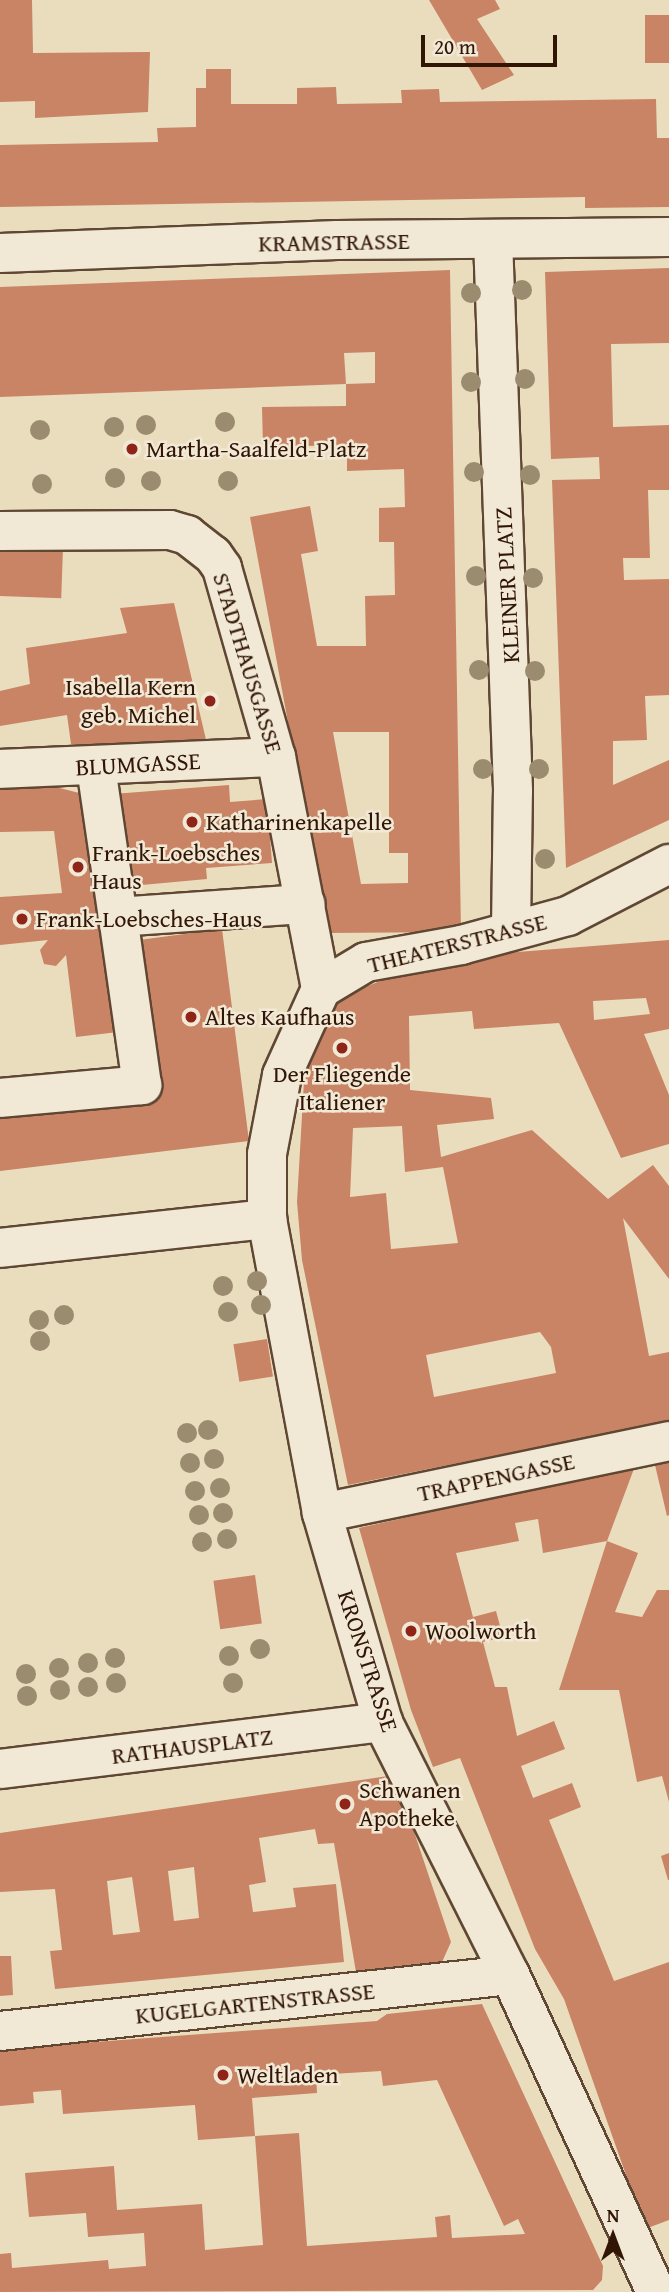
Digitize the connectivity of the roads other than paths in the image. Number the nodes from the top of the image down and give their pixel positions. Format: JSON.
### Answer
{"nodes":[{"id":1,"x":669,"y":237,"type":"edge"},
{"id":2,"x":493,"y":239,"type":"junction"},
{"id":3,"x":0,"y":253,"type":"edge"},
{"id":4,"x":0,"y":531,"type":"edge"},
{"id":5,"x":276,"y":757,"type":"junction"},
{"id":6,"x":96,"y":767,"type":"junction"},
{"id":7,"x":0,"y":769,"type":"edge"},
{"id":8,"x":669,"y":864,"type":"edge"},
{"id":9,"x":306,"y":904,"type":"junction"},
{"id":10,"x":118,"y":917,"type":"junction"},
{"id":11,"x":511,"y":930,"type":"junction"},
{"id":12,"x":321,"y":989,"type":"junction"},
{"id":13,"x":0,"y":1098,"type":"edge"},
{"id":14,"x":267,"y":1219,"type":"junction"},
{"id":15,"x":0,"y":1248,"type":"edge"},
{"id":16,"x":669,"y":1441,"type":"edge"},
{"id":17,"x":322,"y":1513,"type":"junction"},
{"id":18,"x":383,"y":1722,"type":"junction"},
{"id":19,"x":0,"y":1769,"type":"edge"},
{"id":20,"x":510,"y":1975,"type":"junction"},
{"id":21,"x":0,"y":2031,"type":"edge"},
{"id":22,"x":654,"y":2286,"type":"edge"}],
"edges":[{"from":1,"to":2,"type":"street","name":"KRAMSTRASSE"},
{"from":2,"to":3,"type":"street","name":"KRAMSTRASSE"},
{"from":2,"to":11,"type":"street","name":"KLEINER PLATZ"},
{"from":4,"to":5,"type":"street","name":"STADTHAUSGASSE"},
{"from":5,"to":6,"type":"street","name":"BLUMGASSE"},
{"from":5,"to":9,"type":"street","name":"STADTHAUSGASSE"},
{"from":6,"to":7,"type":"street","name":"BLUMGASSE"},
{"from":6,"to":10,"type":"street"},
{"from":8,"to":11,"type":"street","name":"THEATERSTRASSE"},
{"from":9,"to":10,"type":"street"},
{"from":9,"to":12,"type":"street","name":"STADTHAUSGASSE"},
{"from":10,"to":13,"type":"street"},
{"from":11,"to":12,"type":"street","name":"THEATERSTRASSE"},
{"from":12,"to":14,"type":"street","name":"KRONSTRASSE"},
{"from":14,"to":15,"type":"street"},
{"from":14,"to":17,"type":"street","name":"KRONSTRASSE"},
{"from":16,"to":17,"type":"street","name":"TRAPPENGASSE"},
{"from":17,"to":18,"type":"street","name":"KRONSTRASSE"},
{"from":18,"to":19,"type":"street","name":"RATHAUSPLATZ"},
{"from":18,"to":20,"type":"street","name":"KRONSTRASSE"},
{"from":20,"to":21,"type":"street","name":"KUGELGARTENSTRASSE"},
{"from":20,"to":22,"type":"street","name":"KRONSTRASSE"}]}
